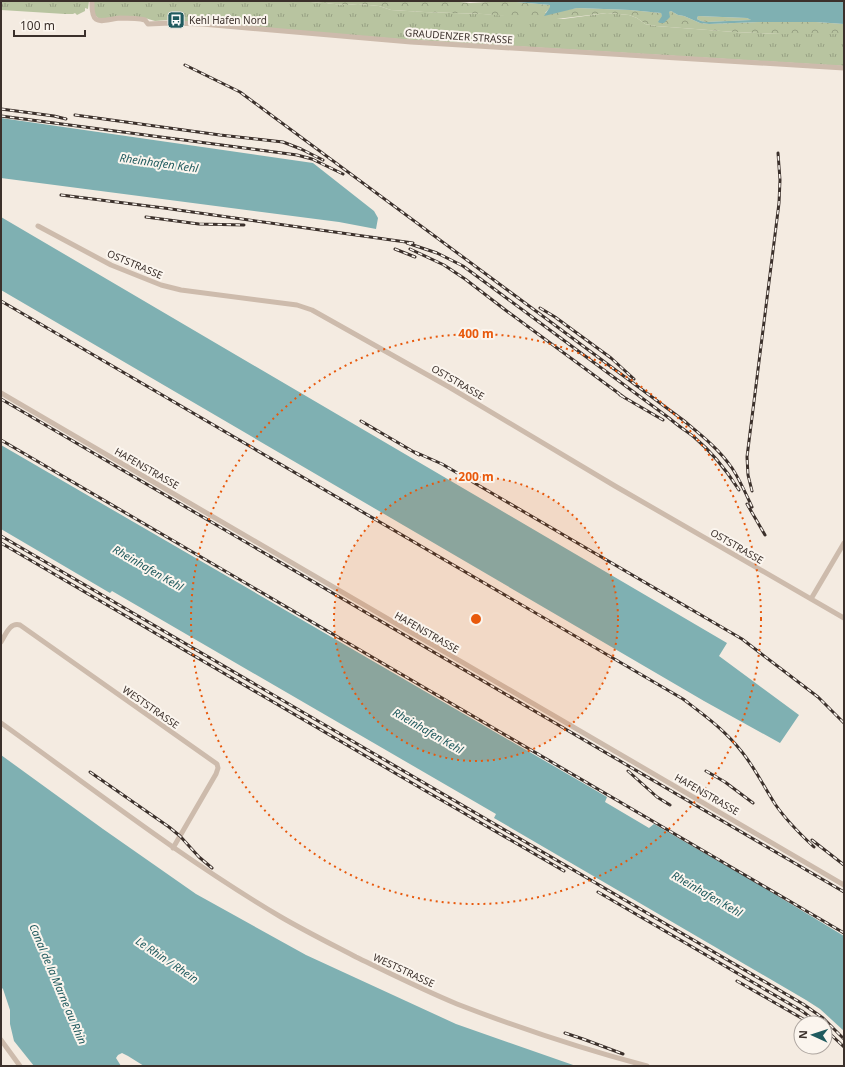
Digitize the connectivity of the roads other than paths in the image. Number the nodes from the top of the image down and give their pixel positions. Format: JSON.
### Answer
{"nodes":[{"id":1,"x":92,"y":1,"type":"edge"},
{"id":2,"x":844,"y":68,"type":"edge"},
{"id":3,"x":38,"y":226,"type":"dead end"},
{"id":4,"x":1,"y":394,"type":"edge"},
{"id":5,"x":844,"y":543,"type":"edge"},
{"id":6,"x":811,"y":598,"type":"junction"},
{"id":7,"x":844,"y":618,"type":"edge"},
{"id":8,"x":1,"y":642,"type":"edge"},
{"id":9,"x":1,"y":723,"type":"edge"},
{"id":10,"x":173,"y":848,"type":"junction"},
{"id":11,"x":844,"y":885,"type":"edge"},
{"id":12,"x":1,"y":1040,"type":"edge"},
{"id":13,"x":20,"y":1066,"type":"edge"},
{"id":14,"x":647,"y":1066,"type":"edge"}],
"edges":[{"from":1,"to":2,"type":"street","name":"GRAUDENZER STRASSE"},
{"from":3,"to":6,"type":"street","name":"OSTSTRASSE"},
{"from":4,"to":11,"type":"street","name":"HAFENSTRASSE"},
{"from":5,"to":6,"type":"street"},
{"from":6,"to":7,"type":"street","name":"OSTSTRASSE"},
{"from":8,"to":10,"type":"street","name":"WESTSTRASSE"},
{"from":9,"to":10,"type":"street","name":"WESTSTRASSE"},
{"from":10,"to":14,"type":"street","name":"WESTSTRASSE"},
{"from":12,"to":13,"type":"street"}]}
